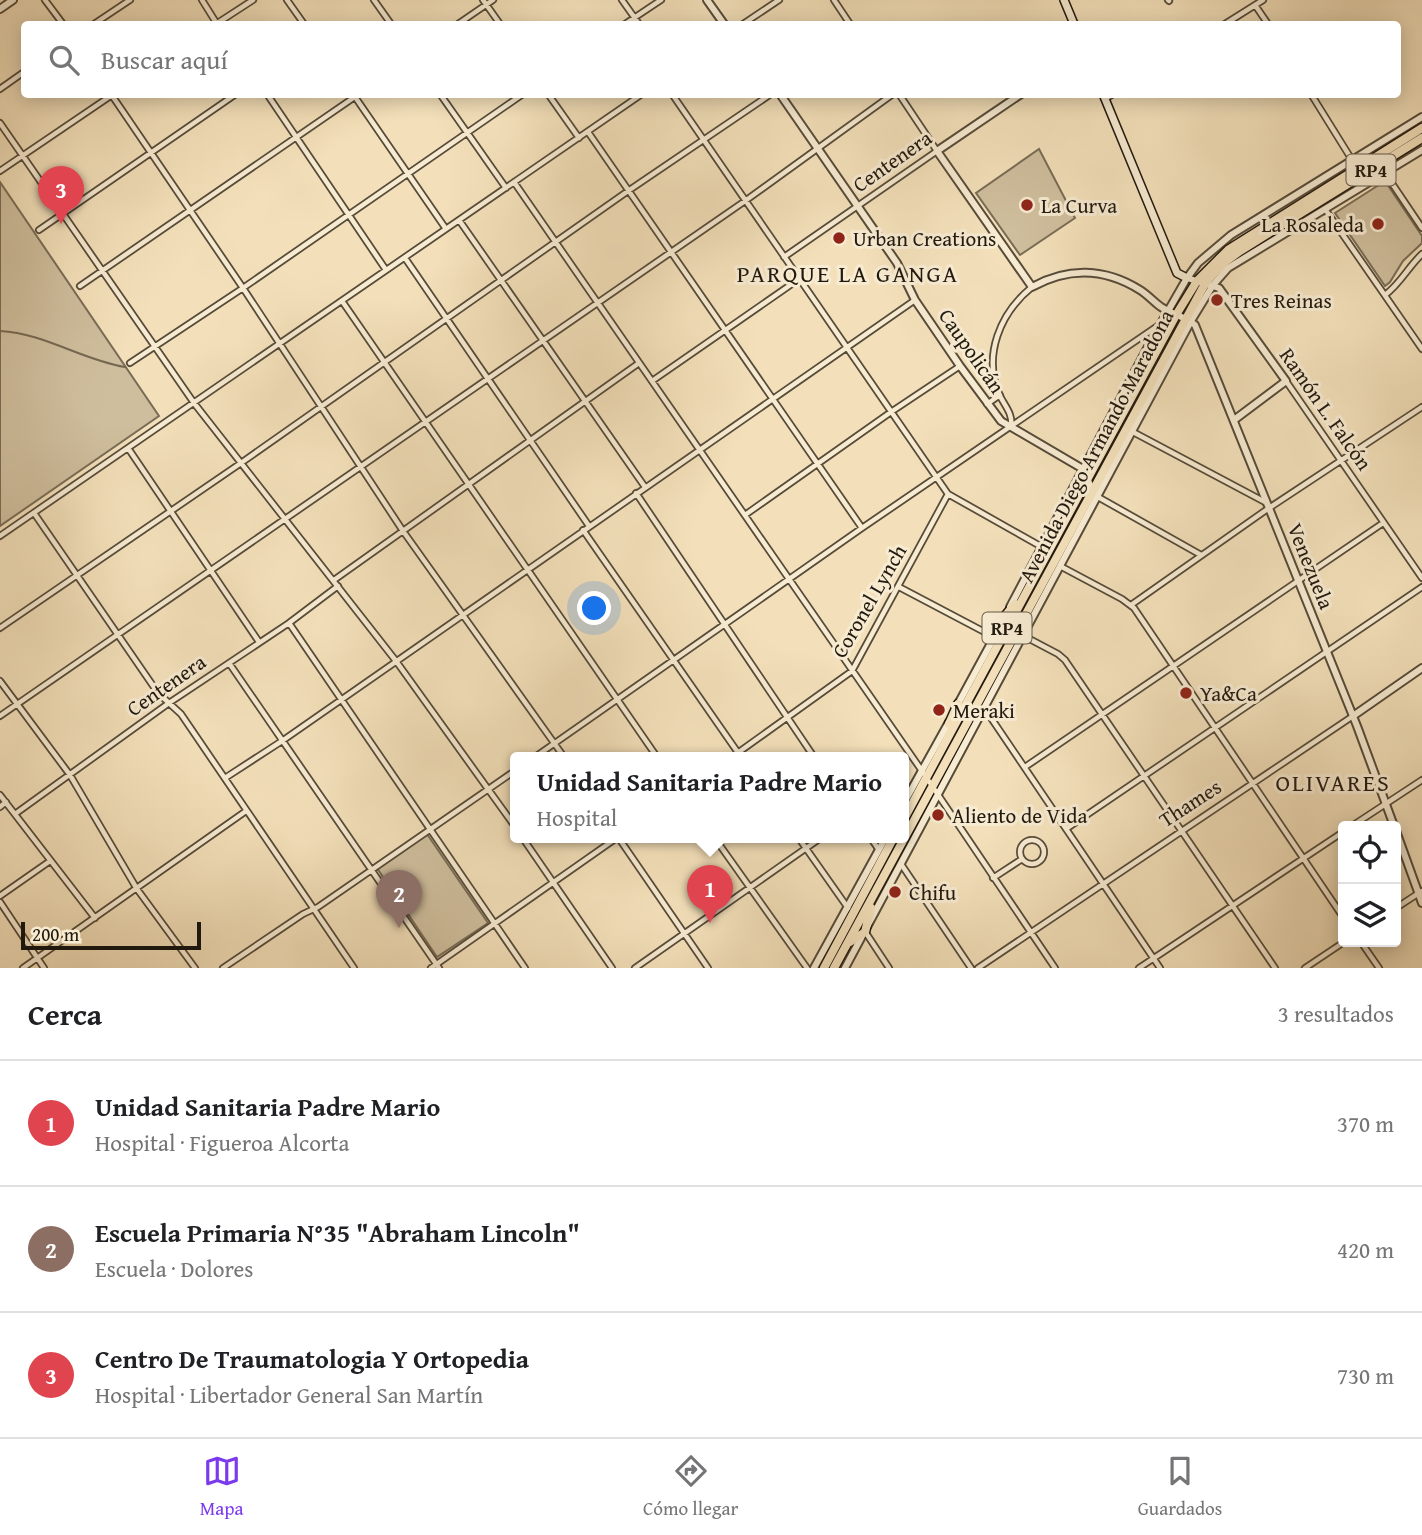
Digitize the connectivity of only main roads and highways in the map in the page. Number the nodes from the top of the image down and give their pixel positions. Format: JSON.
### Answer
{"nodes":[{"id":1,"x":1064,"y":0,"type":"edge"},
{"id":2,"x":1073,"y":21,"type":"edge"},
{"id":3,"x":1104,"y":98,"type":"edge"},
{"id":4,"x":1422,"y":128,"type":"edge"},
{"id":5,"x":1422,"y":138,"type":"edge"},
{"id":6,"x":1187,"y":278,"type":"road end"},
{"id":7,"x":1205,"y":283,"type":"junction"},
{"id":8,"x":1180,"y":316,"type":"junction"},
{"id":9,"x":1027,"y":591,"type":"junction"},
{"id":10,"x":997,"y":639,"type":"junction"},
{"id":11,"x":958,"y":704,"type":"road end"},
{"id":12,"x":924,"y":775,"type":"junction"},
{"id":13,"x":909,"y":803,"type":"edge"},
{"id":14,"x":909,"y":836,"type":"edge"},
{"id":15,"x":887,"y":843,"type":"edge"},
{"id":16,"x":905,"y":843,"type":"edge"},
{"id":17,"x":874,"y":896,"type":"junction"},
{"id":18,"x":848,"y":944,"type":"junction"},
{"id":19,"x":824,"y":968,"type":"edge"},
{"id":20,"x":834,"y":968,"type":"edge"}],
"edges":[{"from":1,"to":2,"type":"main road"},
{"from":3,"to":6,"type":"main road"},
{"from":4,"to":7,"type":"main road","name":"Avenida Diego Armando Maradona","number":"RP4"},
{"from":5,"to":7,"type":"main road","name":"Avenida Diego Armando Maradona","number":"RP4"},
{"from":7,"to":8,"type":"main road","name":"Avenida Diego Armando Maradona","number":"RP4"},
{"from":8,"to":9,"type":"main road","name":"Avenida Diego Armando Maradona","number":"RP4"},
{"from":8,"to":14,"type":"main road","name":"Avenida Diego Armando Maradona","number":"RP4"},
{"from":9,"to":10,"type":"main road","name":"Avenida Diego Armando Maradona","number":"RP4"},
{"from":9,"to":10,"type":"main road"},
{"from":10,"to":12,"type":"main road","name":"Avenida Diego Armando Maradona","number":"RP4"},
{"from":11,"to":12,"type":"main road"},
{"from":12,"to":13,"type":"main road","name":"Avenida Diego Armando Maradona","number":"RP4"},
{"from":15,"to":19,"type":"main road"},
{"from":16,"to":17,"type":"main road","name":"Avenida Diego Armando Maradona","number":"RP4"},
{"from":17,"to":18,"type":"main road","name":"Avenida Diego Armando Maradona","number":"RP4"},
{"from":17,"to":18,"type":"main road"},
{"from":18,"to":20,"type":"main road","name":"Avenida Diego Armando Maradona","number":"RP4"}]}
